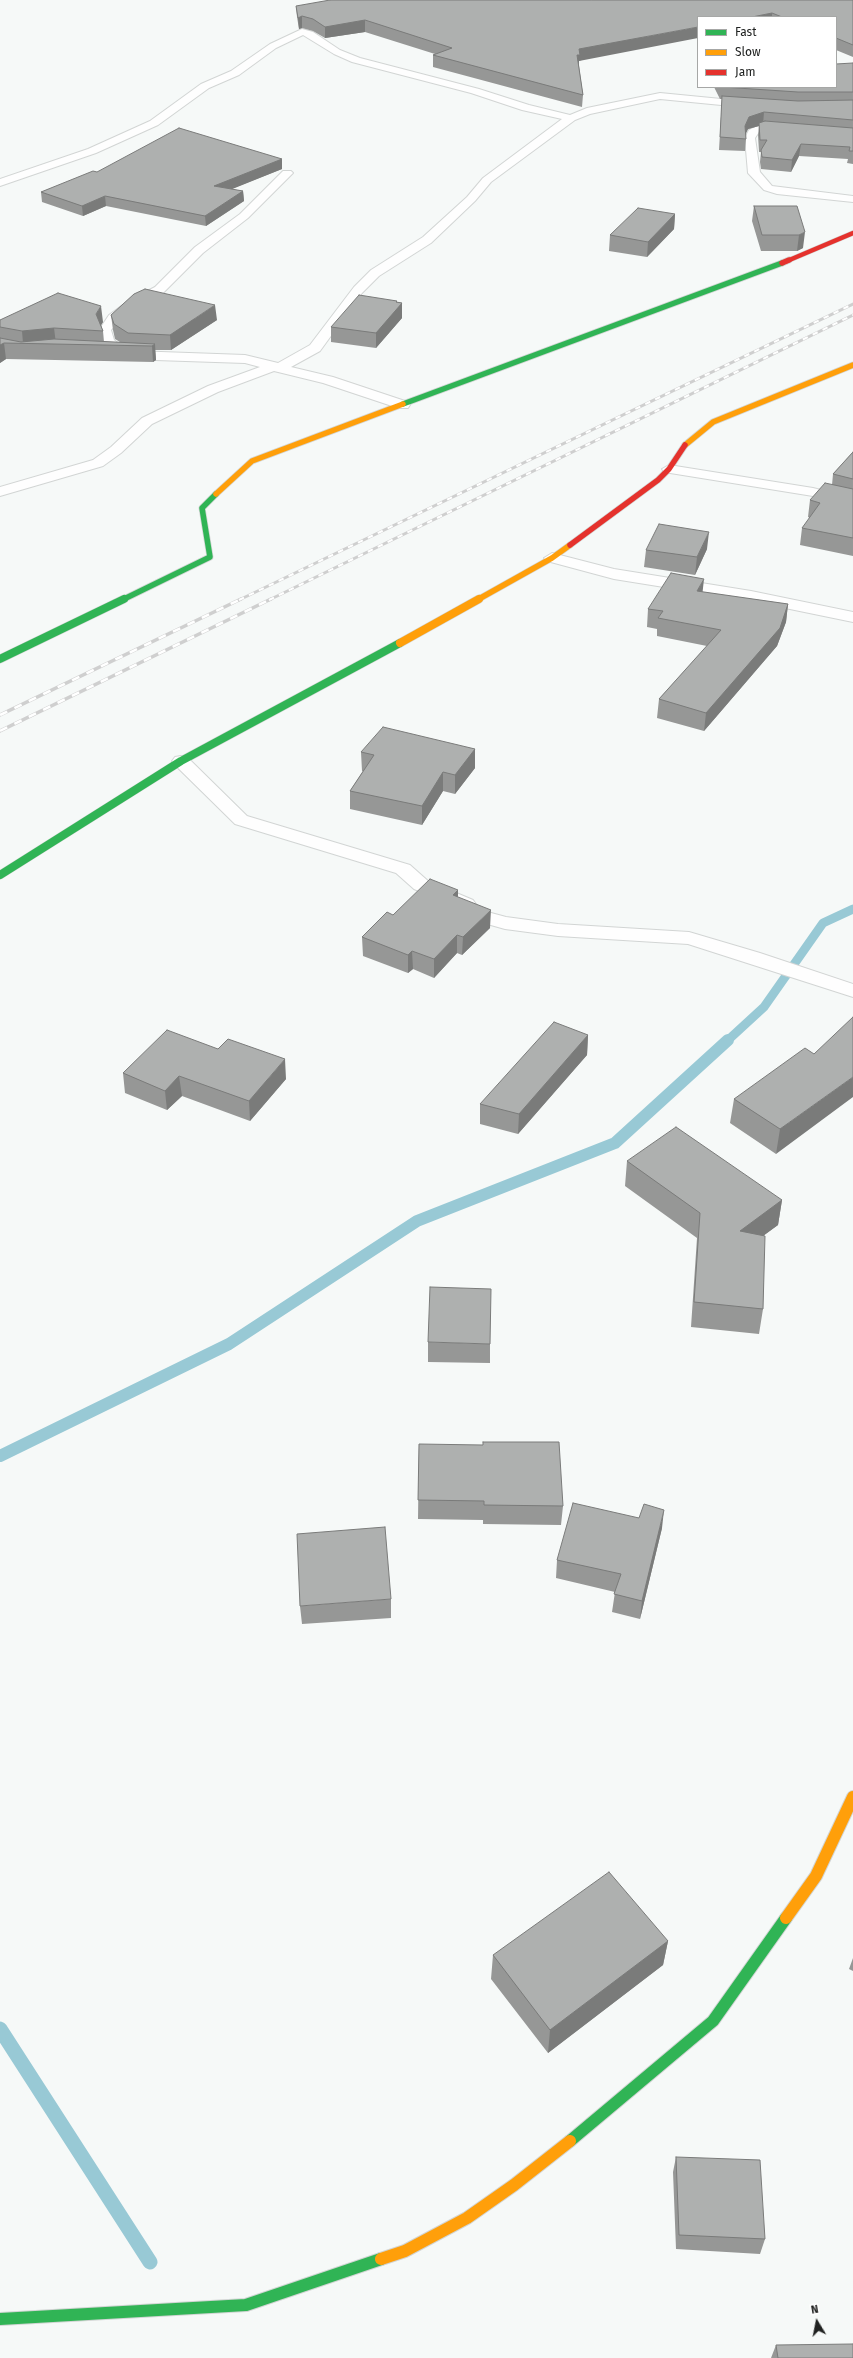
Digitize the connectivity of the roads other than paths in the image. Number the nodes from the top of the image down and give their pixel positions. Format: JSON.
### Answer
{"nodes":[{"id":1,"x":761,"y":105,"type":"edge"},
{"id":2,"x":571,"y":118,"type":"junction"},
{"id":3,"x":799,"y":131,"type":"edge"},
{"id":4,"x":287,"y":173,"type":"dead end"},
{"id":5,"x":0,"y":182,"type":"edge"},
{"id":6,"x":853,"y":199,"type":"edge"},
{"id":7,"x":853,"y":233,"type":"edge"},
{"id":8,"x":100,"y":353,"type":"edge"},
{"id":9,"x":130,"y":355,"type":"junction"},
{"id":10,"x":318,"y":359,"type":"junction"},
{"id":11,"x":853,"y":365,"type":"edge"},
{"id":12,"x":277,"y":367,"type":"junction"},
{"id":13,"x":328,"y":380,"type":"junction"},
{"id":14,"x":403,"y":405,"type":"junction"},
{"id":15,"x":669,"y":469,"type":"junction"},
{"id":16,"x":0,"y":492,"type":"edge"},
{"id":17,"x":853,"y":502,"type":"edge"},
{"id":18,"x":552,"y":558,"type":"junction"},
{"id":19,"x":853,"y":617,"type":"edge"},
{"id":20,"x":0,"y":659,"type":"edge"},
{"id":21,"x":181,"y":761,"type":"junction"},
{"id":22,"x":0,"y":874,"type":"edge"},
{"id":23,"x":853,"y":991,"type":"edge"},
{"id":24,"x":853,"y":1797,"type":"edge"},
{"id":25,"x":0,"y":2319,"type":"edge"}],
"edges":[{"from":1,"to":2,"type":"street"},
{"from":2,"to":5,"type":"street"},
{"from":2,"to":10,"type":"street"},
{"from":3,"to":6,"type":"street"},
{"from":4,"to":9,"type":"street"},
{"from":7,"to":14,"type":"street"},
{"from":8,"to":9,"type":"street"},
{"from":9,"to":12,"type":"street"},
{"from":10,"to":12,"type":"street"},
{"from":10,"to":13,"type":"street"},
{"from":11,"to":15,"type":"street"},
{"from":12,"to":13,"type":"street"},
{"from":12,"to":16,"type":"street"},
{"from":13,"to":14,"type":"street"},
{"from":14,"to":20,"type":"street"},
{"from":15,"to":17,"type":"street"},
{"from":15,"to":18,"type":"street"},
{"from":18,"to":19,"type":"street"},
{"from":18,"to":21,"type":"street"},
{"from":21,"to":22,"type":"street"},
{"from":21,"to":23,"type":"street"},
{"from":24,"to":25,"type":"street"}]}
